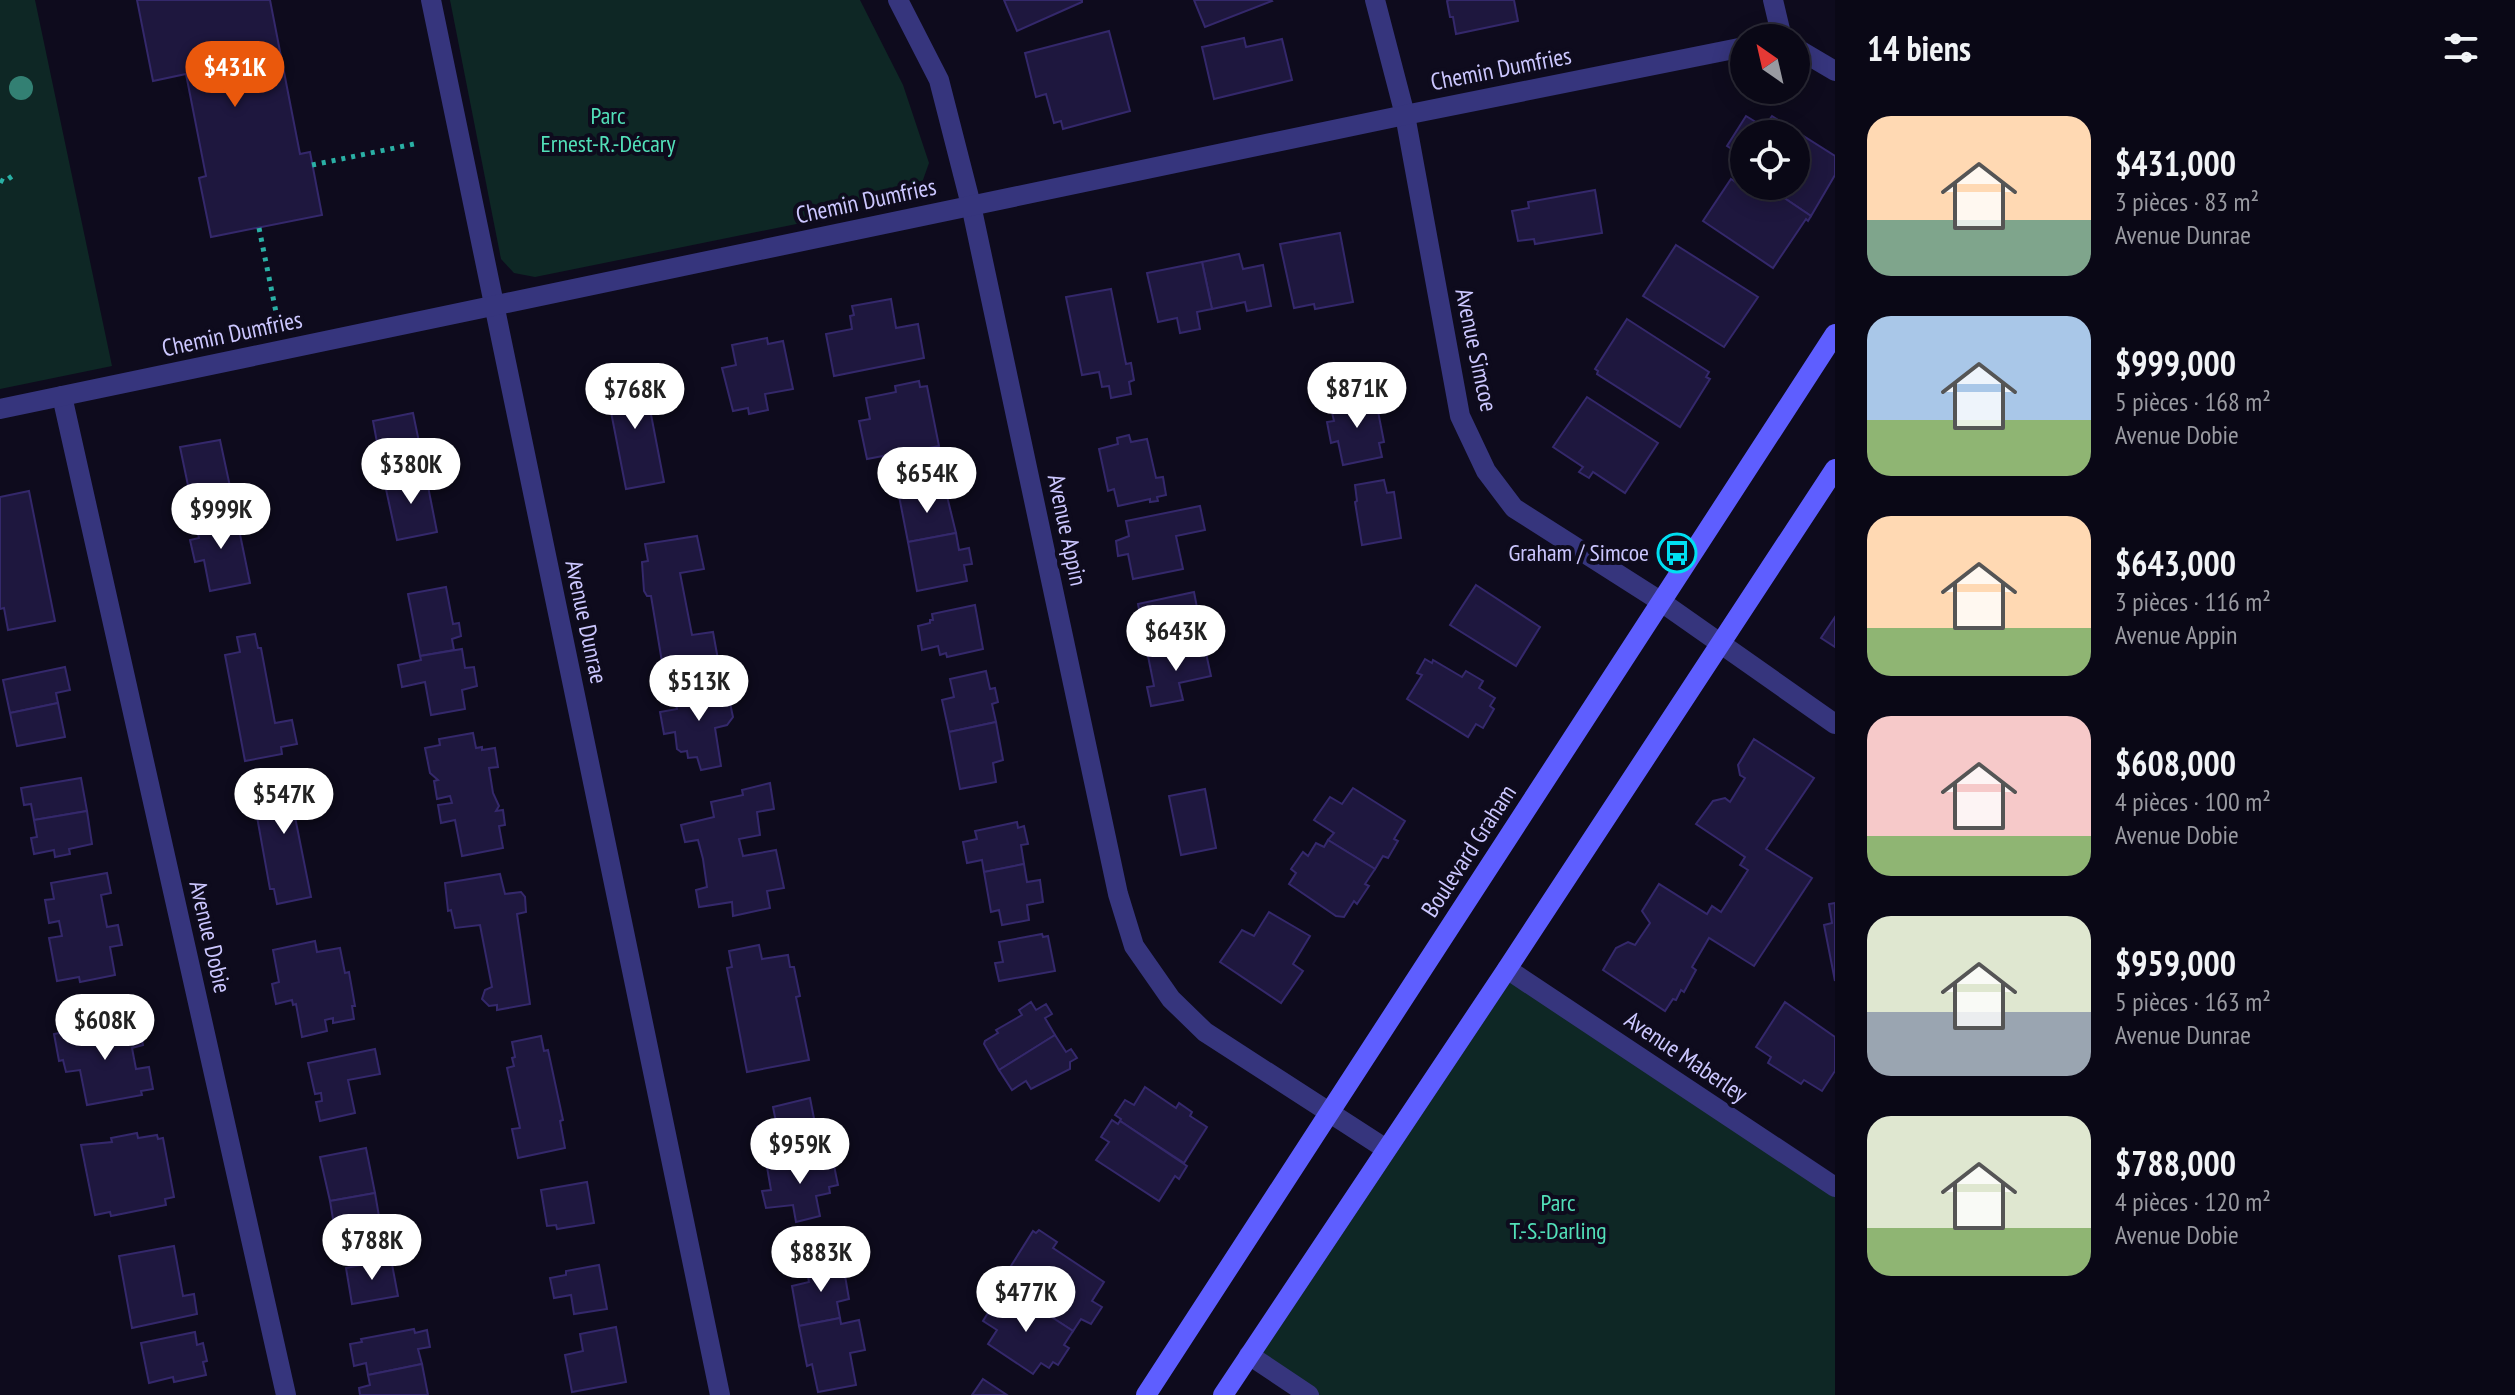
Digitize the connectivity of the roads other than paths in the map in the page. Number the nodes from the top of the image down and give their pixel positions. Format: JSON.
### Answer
{"nodes":[{"id":1,"x":431,"y":0,"type":"edge"},
{"id":2,"x":898,"y":0,"type":"edge"},
{"id":3,"x":1375,"y":0,"type":"edge"},
{"id":4,"x":1773,"y":0,"type":"edge"},
{"id":5,"x":1779,"y":24,"type":"edge"},
{"id":6,"x":1730,"y":50,"type":"edge"},
{"id":7,"x":1810,"y":56,"type":"edge"},
{"id":8,"x":1835,"y":71,"type":"edge"},
{"id":9,"x":1405,"y":115,"type":"junction"},
{"id":10,"x":971,"y":205,"type":"junction"},
{"id":11,"x":494,"y":306,"type":"junction"},
{"id":12,"x":1835,"y":334,"type":"edge"},
{"id":13,"x":62,"y":396,"type":"junction"},
{"id":14,"x":0,"y":409,"type":"edge"},
{"id":15,"x":1835,"y":469,"type":"edge"},
{"id":16,"x":1660,"y":601,"type":"junction"},
{"id":17,"x":1720,"y":644,"type":"junction"},
{"id":18,"x":1835,"y":724,"type":"edge"},
{"id":19,"x":1507,"y":969,"type":"junction"},
{"id":20,"x":1331,"y":1112,"type":"junction"},
{"id":21,"x":1386,"y":1149,"type":"junction"},
{"id":22,"x":1835,"y":1187,"type":"edge"},
{"id":23,"x":1249,"y":1355,"type":"junction"},
{"id":24,"x":286,"y":1395,"type":"edge"},
{"id":25,"x":720,"y":1395,"type":"edge"},
{"id":26,"x":1146,"y":1395,"type":"edge"},
{"id":27,"x":1223,"y":1395,"type":"edge"},
{"id":28,"x":1309,"y":1395,"type":"edge"}],
"edges":[{"from":1,"to":11,"type":"street","name":"Avenue Dunrae"},
{"from":2,"to":10,"type":"street","name":"Avenue Appin"},
{"from":3,"to":9,"type":"street","name":"Avenue Simcoe"},
{"from":4,"to":5,"type":"street"},
{"from":6,"to":9,"type":"street","name":"Chemin Dumfries"},
{"from":7,"to":8,"type":"street"},
{"from":9,"to":10,"type":"street","name":"Chemin Dumfries"},
{"from":9,"to":16,"type":"street","name":"Avenue Simcoe"},
{"from":10,"to":11,"type":"street","name":"Chemin Dumfries"},
{"from":10,"to":20,"type":"street","name":"Avenue Appin"},
{"from":11,"to":13,"type":"street","name":"Chemin Dumfries"},
{"from":11,"to":25,"type":"street","name":"Avenue Dunrae"},
{"from":12,"to":16,"type":"street","name":"Boulevard Graham"},
{"from":13,"to":14,"type":"street","name":"Chemin Dumfries"},
{"from":13,"to":24,"type":"street","name":"Avenue Dobie"},
{"from":15,"to":17,"type":"street"},
{"from":16,"to":17,"type":"street","name":"Avenue Simcoe"},
{"from":16,"to":20,"type":"street","name":"Boulevard Graham"},
{"from":17,"to":18,"type":"street","name":"Avenue Simcoe"},
{"from":17,"to":19,"type":"street"},
{"from":19,"to":21,"type":"street"},
{"from":19,"to":22,"type":"street","name":"Avenue Maberley"},
{"from":20,"to":21,"type":"street","name":"Avenue Appin"},
{"from":20,"to":26,"type":"street","name":"Boulevard Graham"},
{"from":21,"to":23,"type":"street"},
{"from":23,"to":27,"type":"street"},
{"from":23,"to":28,"type":"street"}]}
